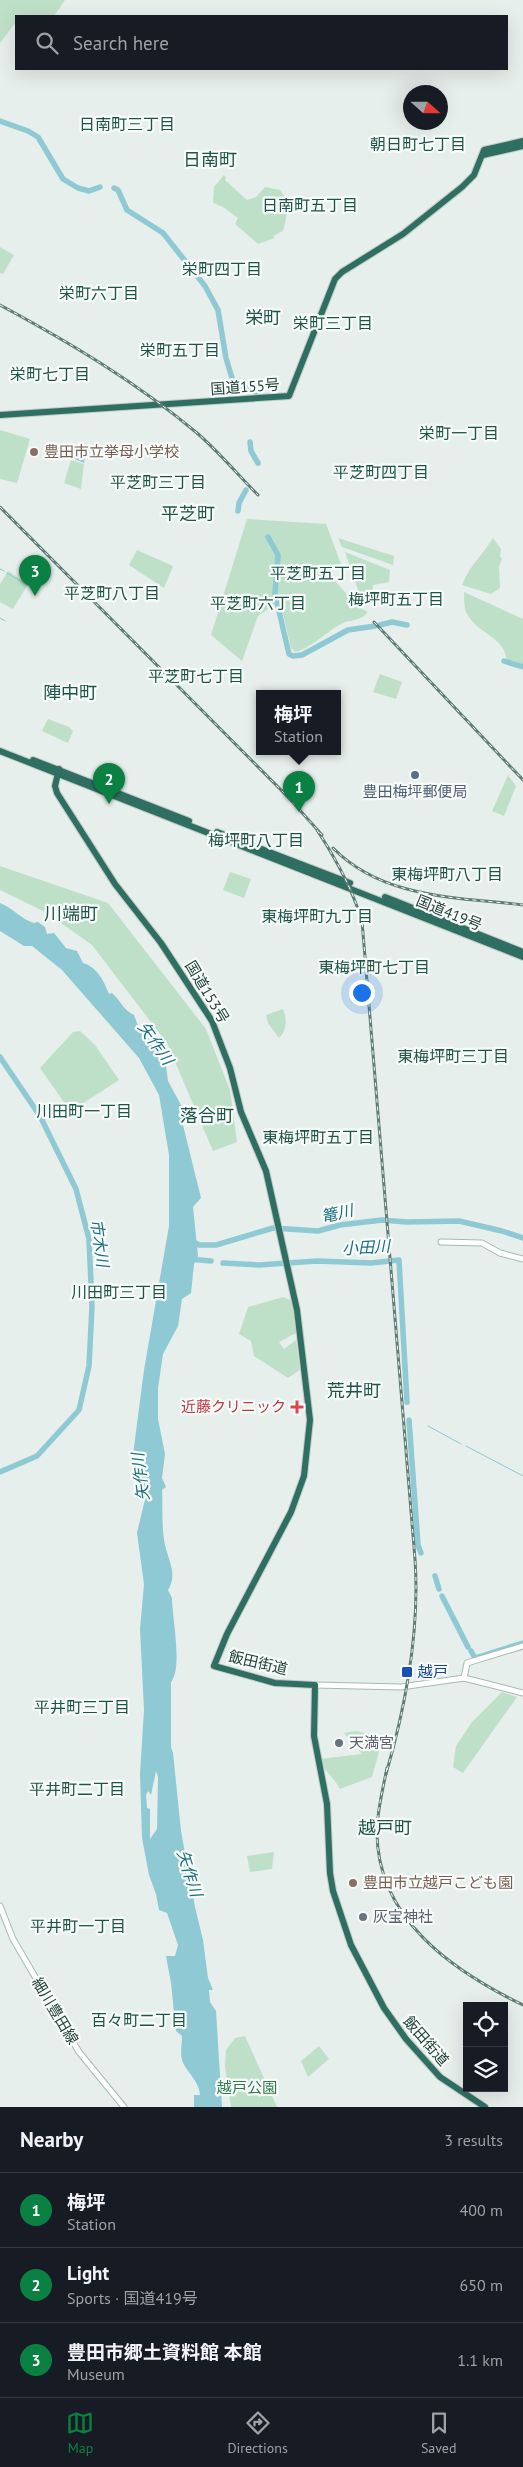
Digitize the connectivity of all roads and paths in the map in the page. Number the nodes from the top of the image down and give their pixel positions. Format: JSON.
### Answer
{"nodes":[{"id":1,"x":523,"y":141,"type":"edge"},
{"id":2,"x":523,"y":146,"type":"edge"},
{"id":3,"x":483,"y":152,"type":"junction"},
{"id":4,"x":0,"y":415,"type":"edge"},
{"id":5,"x":0,"y":746,"type":"edge"},
{"id":6,"x":0,"y":751,"type":"edge"},
{"id":7,"x":58,"y":772,"type":"junction"},
{"id":8,"x":523,"y":952,"type":"edge"},
{"id":9,"x":523,"y":957,"type":"edge"},
{"id":10,"x":440,"y":1242,"type":"dead end"},
{"id":11,"x":285,"y":1252,"type":"joint"},
{"id":12,"x":523,"y":1259,"type":"edge"},
{"id":13,"x":523,"y":1646,"type":"edge"},
{"id":14,"x":464,"y":1678,"type":"junction"},
{"id":15,"x":315,"y":1685,"type":"junction"},
{"id":16,"x":523,"y":1693,"type":"edge"},
{"id":17,"x":0,"y":1906,"type":"edge"},
{"id":18,"x":124,"y":2107,"type":"edge"},
{"id":19,"x":485,"y":2107,"type":"edge"}],
"edges":[{"from":1,"to":3,"type":"highway"},
{"from":2,"to":3,"type":"highway"},
{"from":3,"to":4,"type":"highway","name":"国道155号"},
{"from":5,"to":7,"type":"highway"},
{"from":6,"to":7,"type":"highway"},
{"from":7,"to":8,"type":"highway","name":"国道419号"},
{"from":7,"to":9,"type":"highway","name":"国道419号"},
{"from":7,"to":11,"type":"highway","name":"国道153号"},
{"from":10,"to":12,"type":"main road"},
{"from":11,"to":15,"type":"highway","name":"飯田街道"},
{"from":13,"to":14,"type":"main road"},
{"from":14,"to":15,"type":"main road"},
{"from":14,"to":16,"type":"main road"},
{"from":15,"to":19,"type":"highway","name":"飯田街道"},
{"from":17,"to":18,"type":"main road","name":"細川豊田線"}]}
